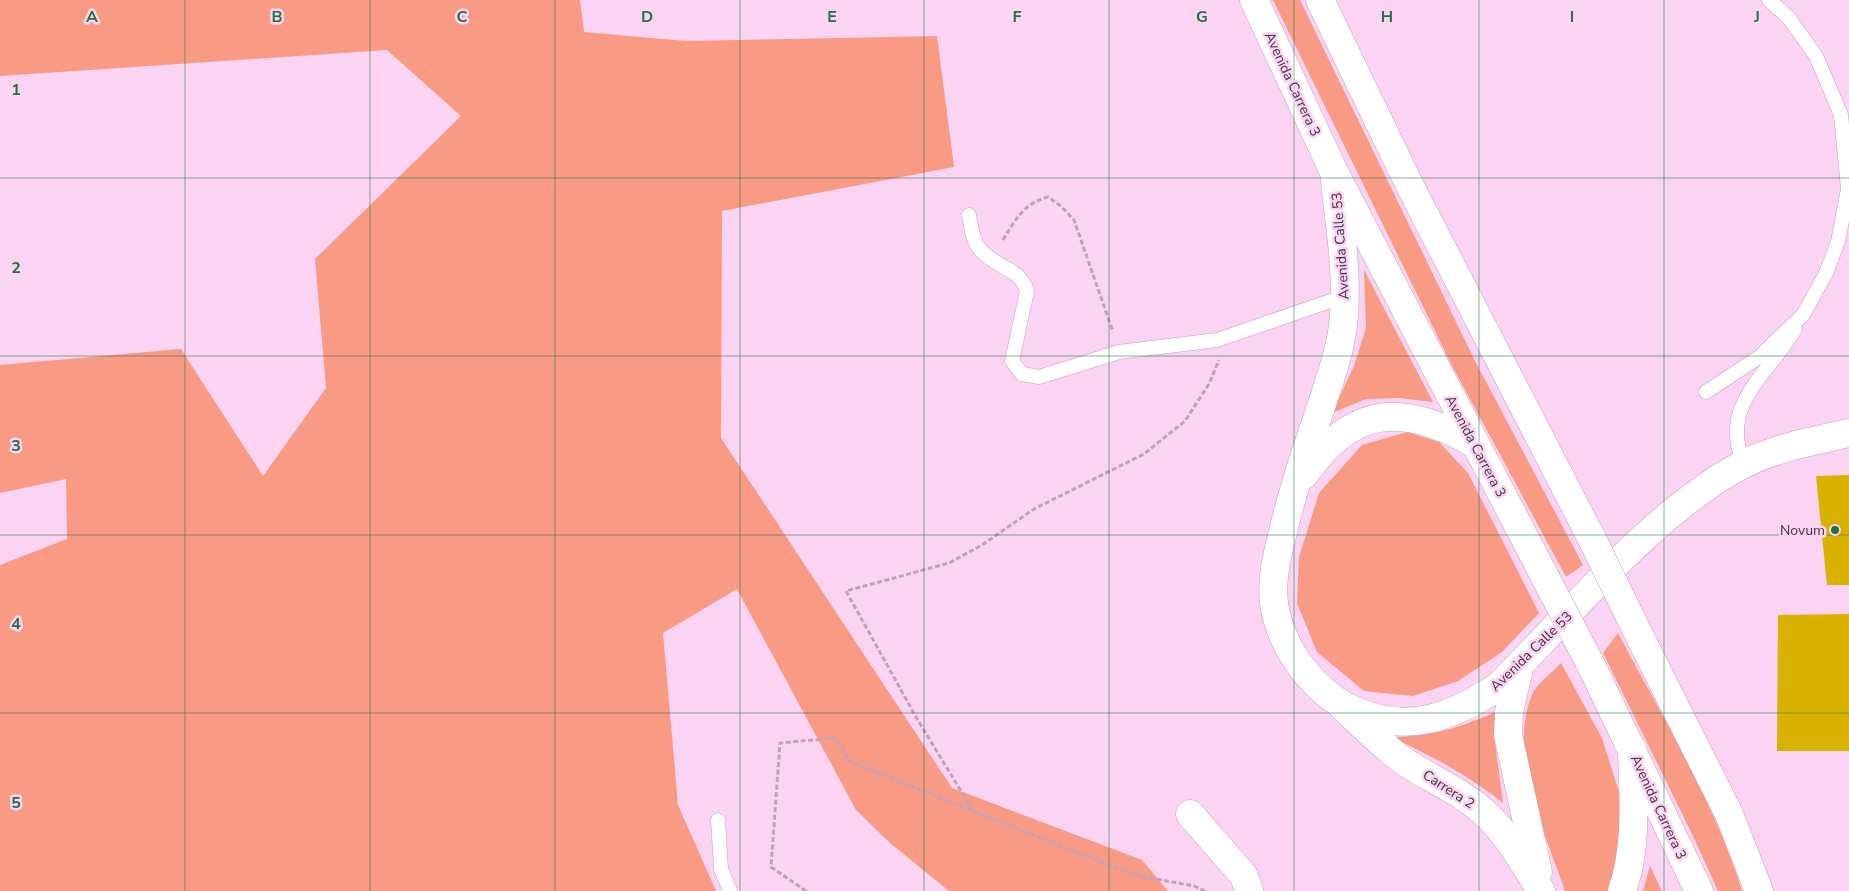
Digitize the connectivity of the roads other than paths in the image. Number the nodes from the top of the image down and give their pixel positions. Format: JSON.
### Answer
{"nodes":[{"id":1,"x":1254,"y":0,"type":"edge"},
{"id":2,"x":1320,"y":0,"type":"edge"},
{"id":3,"x":1769,"y":0,"type":"edge"},
{"id":4,"x":1334,"y":172,"type":"junction"},
{"id":5,"x":969,"y":215,"type":"dead end"},
{"id":6,"x":1345,"y":296,"type":"junction"},
{"id":7,"x":1803,"y":315,"type":"junction"},
{"id":8,"x":1706,"y":392,"type":"dead end"},
{"id":9,"x":1849,"y":433,"type":"edge"},
{"id":10,"x":1475,"y":444,"type":"junction"},
{"id":11,"x":1744,"y":464,"type":"junction"},
{"id":12,"x":1292,"y":492,"type":"junction"},
{"id":13,"x":1520,"y":665,"type":"junction"},
{"id":14,"x":1340,"y":704,"type":"junction"},
{"id":15,"x":1632,"y":748,"type":"junction"},
{"id":16,"x":1190,"y":814,"type":"dead end"},
{"id":17,"x":718,"y":820,"type":"dead end"},
{"id":18,"x":730,"y":891,"type":"edge"},
{"id":19,"x":1249,"y":891,"type":"edge"},
{"id":20,"x":1542,"y":891,"type":"edge"},
{"id":21,"x":1622,"y":891,"type":"edge"},
{"id":22,"x":1699,"y":891,"type":"edge"},
{"id":23,"x":1759,"y":891,"type":"edge"}],
"edges":[{"from":1,"to":4,"type":"main road","name":"Avenida Carrera 3"},
{"from":2,"to":23,"type":"main road","bridge":true},
{"from":3,"to":7,"type":"lane"},
{"from":4,"to":6,"type":"main road","name":"Avenida Calle 53"},
{"from":4,"to":10,"type":"main road","name":"Avenida Carrera 3"},
{"from":5,"to":6,"type":"lane"},
{"from":6,"to":12,"type":"main road","name":"Avenida Calle 53"},
{"from":7,"to":8,"type":"lane"},
{"from":7,"to":11,"type":"lane"},
{"from":9,"to":11,"type":"main road","name":"Avenida Calle 53"},
{"from":10,"to":12,"type":"main road","name":"Avenida Calle 53"},
{"from":10,"to":15,"type":"main road","name":"Avenida Carrera 3","bridge":true},
{"from":11,"to":13,"type":"main road","name":"Avenida Calle 53"},
{"from":12,"to":14,"type":"main road","name":"Avenida Calle 53"},
{"from":13,"to":14,"type":"main road","name":"Avenida Calle 53"},
{"from":13,"to":20,"type":"main road","name":"Carrera 2"},
{"from":14,"to":20,"type":"main road","name":"Carrera 2"},
{"from":15,"to":21,"type":"main road"},
{"from":15,"to":22,"type":"main road","name":"Avenida Carrera 3"},
{"from":16,"to":19,"type":"main road"},
{"from":17,"to":18,"type":"lane"}]}
